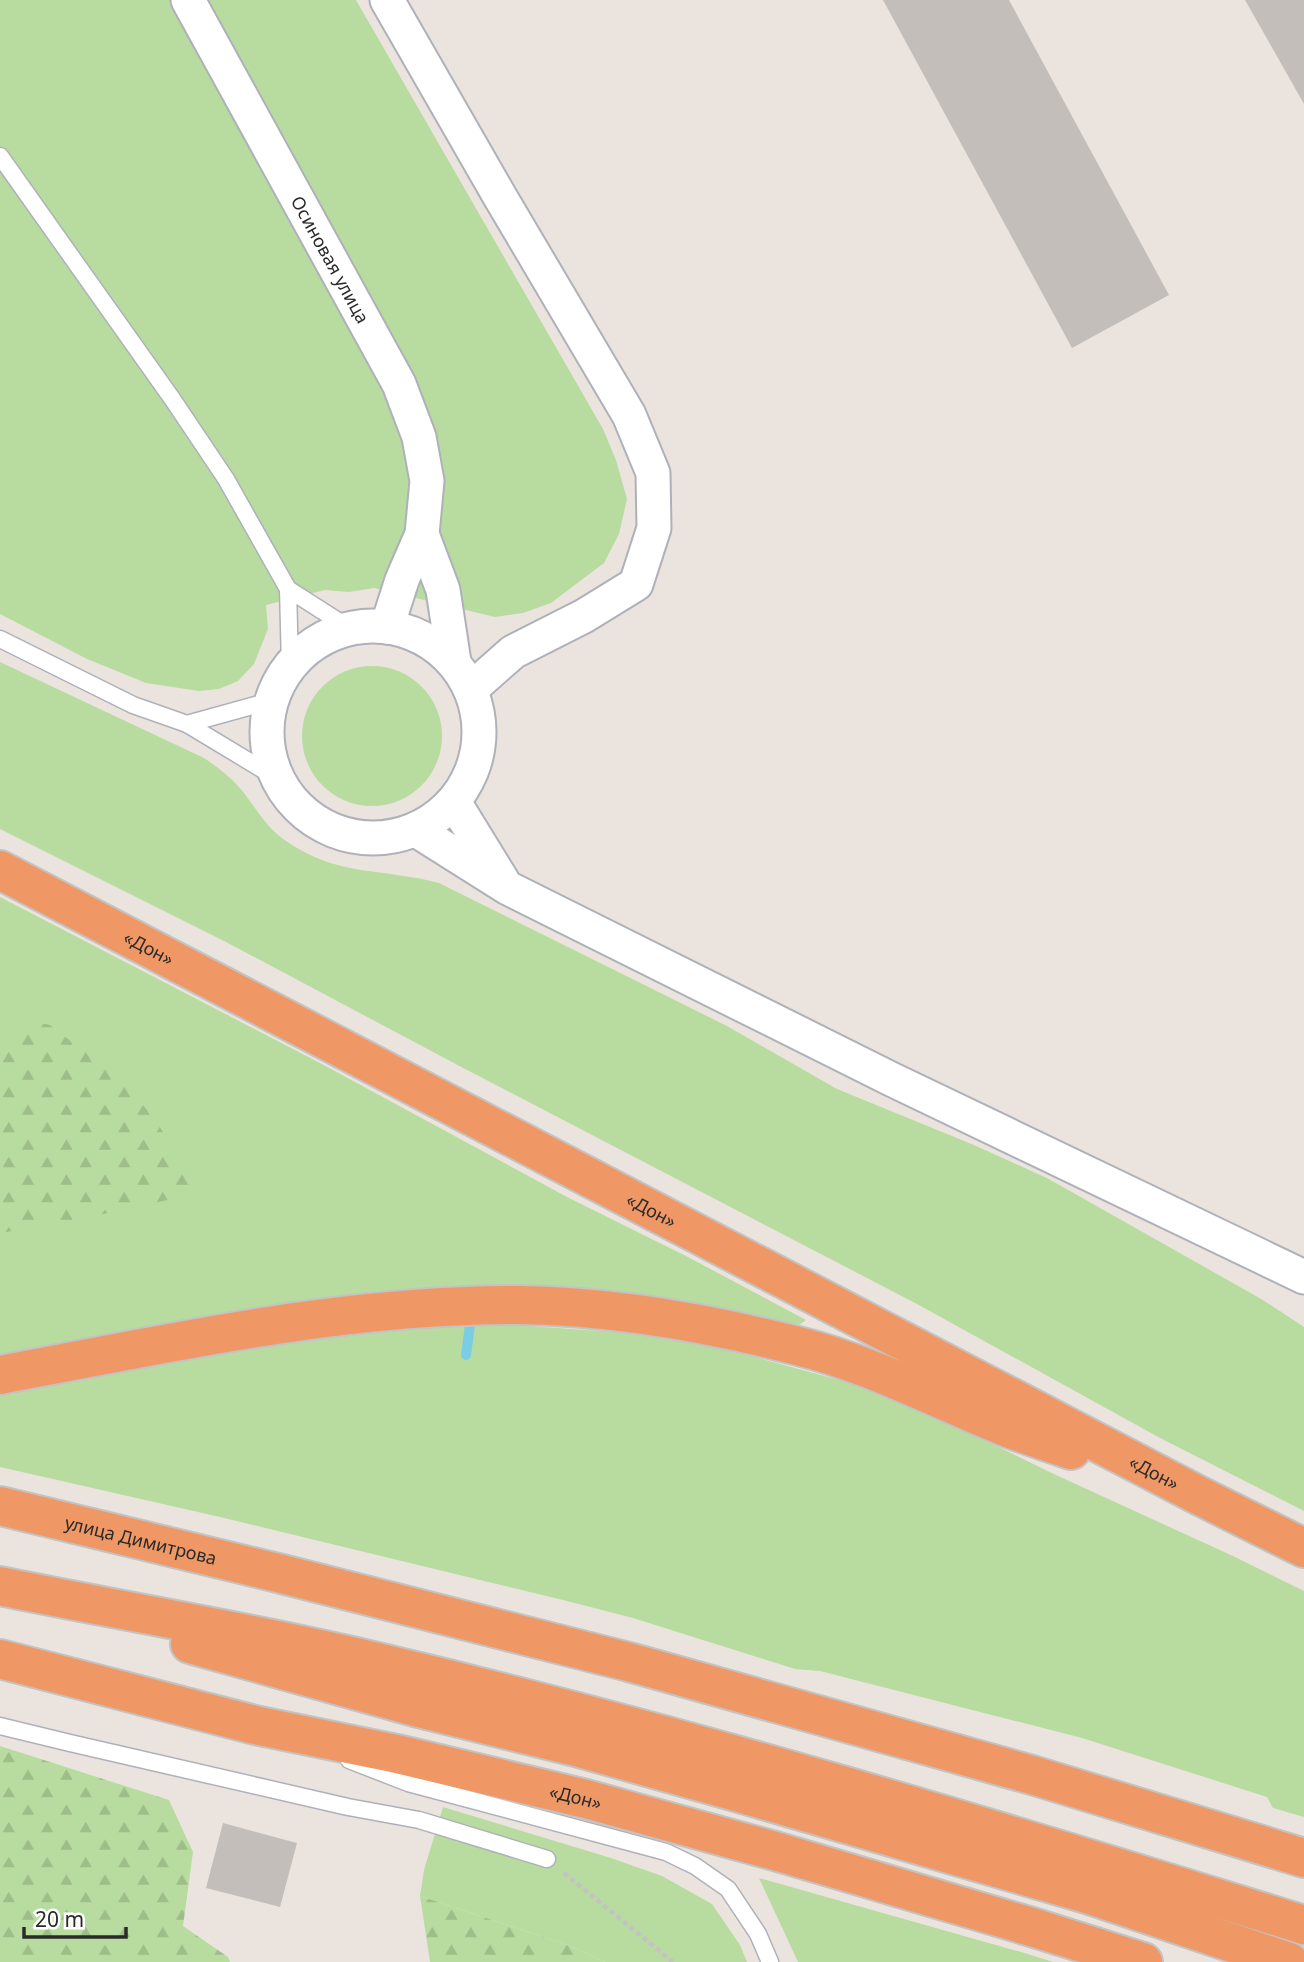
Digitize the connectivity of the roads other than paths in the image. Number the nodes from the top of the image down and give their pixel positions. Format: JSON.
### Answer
{"nodes":[{"id":1,"x":188,"y":0,"type":"edge"},
{"id":2,"x":387,"y":0,"type":"edge"},
{"id":3,"x":0,"y":156,"type":"edge"},
{"id":4,"x":422,"y":534,"type":"junction"},
{"id":5,"x":288,"y":589,"type":"junction"},
{"id":6,"x":349,"y":628,"type":"junction"},
{"id":7,"x":387,"y":628,"type":"junction"},
{"id":8,"x":0,"y":639,"type":"edge"},
{"id":9,"x":290,"y":665,"type":"junction"},
{"id":10,"x":463,"y":675,"type":"junction"},
{"id":11,"x":270,"y":701,"type":"junction"},
{"id":12,"x":187,"y":724,"type":"junction"},
{"id":13,"x":275,"y":778,"type":"junction"},
{"id":14,"x":454,"y":802,"type":"junction"},
{"id":15,"x":416,"y":830,"type":"junction"},
{"id":16,"x":0,"y":870,"type":"edge"},
{"id":17,"x":508,"y":888,"type":"junction"},
{"id":18,"x":1304,"y":1277,"type":"edge"},
{"id":19,"x":0,"y":1375,"type":"edge"},
{"id":20,"x":1198,"y":1495,"type":"junction"},
{"id":21,"x":0,"y":1506,"type":"edge"},
{"id":22,"x":1304,"y":1548,"type":"edge"},
{"id":23,"x":18,"y":1590,"type":"edge"},
{"id":24,"x":0,"y":1659,"type":"edge"},
{"id":25,"x":255,"y":1725,"type":"junction"},
{"id":26,"x":0,"y":1726,"type":"edge"},
{"id":27,"x":1304,"y":1858,"type":"edge"},
{"id":28,"x":547,"y":1859,"type":"road end"},
{"id":29,"x":1304,"y":1925,"type":"edge"},
{"id":30,"x":770,"y":1962,"type":"edge"},
{"id":31,"x":1143,"y":1962,"type":"edge"},
{"id":32,"x":1289,"y":1962,"type":"edge"}],
"edges":[{"from":1,"to":4,"type":"street","name":"Осиновая улица"},
{"from":2,"to":10,"type":"street"},
{"from":3,"to":5,"type":"lane"},
{"from":4,"to":7,"type":"street"},
{"from":4,"to":10,"type":"street"},
{"from":5,"to":6,"type":"lane"},
{"from":5,"to":9,"type":"lane"},
{"from":6,"to":7,"type":"street"},
{"from":6,"to":9,"type":"street"},
{"from":7,"to":10,"type":"street"},
{"from":8,"to":12,"type":"lane"},
{"from":9,"to":11,"type":"street"},
{"from":10,"to":14,"type":"street"},
{"from":11,"to":12,"type":"lane"},
{"from":11,"to":13,"type":"street"},
{"from":12,"to":13,"type":"lane"},
{"from":13,"to":15,"type":"street"},
{"from":14,"to":15,"type":"street"},
{"from":14,"to":17,"type":"street"},
{"from":15,"to":17,"type":"street"},
{"from":16,"to":20,"type":"highway","name":"«Дон»"},
{"from":17,"to":18,"type":"street"},
{"from":19,"to":20,"type":"highway"},
{"from":20,"to":22,"type":"highway","name":"«Дон»"},
{"from":21,"to":27,"type":"highway","name":"улица Димитрова"},
{"from":23,"to":29,"type":"highway"},
{"from":23,"to":32,"type":"highway"},
{"from":24,"to":25,"type":"highway","name":"«Дон»"},
{"from":25,"to":30,"type":"lane"},
{"from":25,"to":31,"type":"highway","name":"«Дон»"},
{"from":26,"to":28,"type":"lane"}]}
